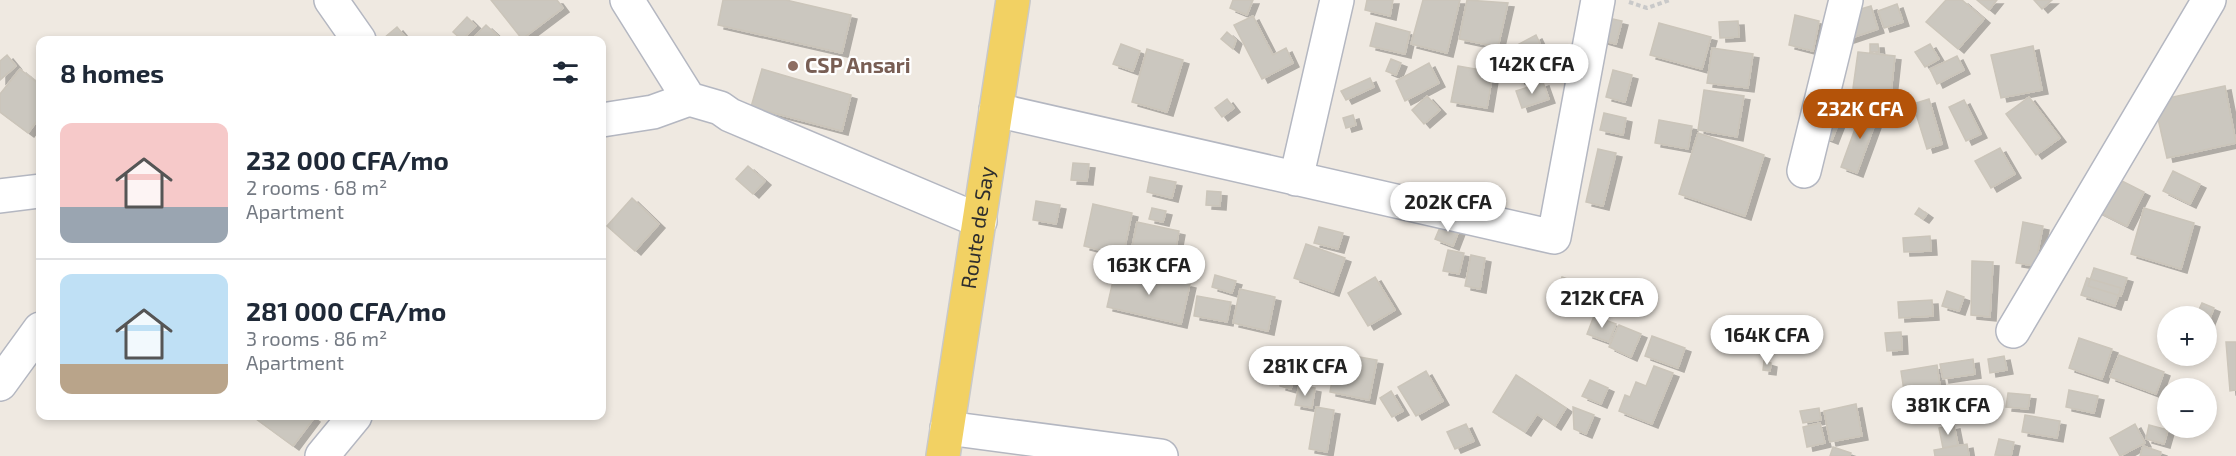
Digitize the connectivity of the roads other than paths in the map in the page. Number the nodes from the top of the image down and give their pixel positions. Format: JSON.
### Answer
{"nodes":[{"id":1,"x":331,"y":0,"type":"edge"},
{"id":2,"x":627,"y":0,"type":"edge"},
{"id":3,"x":1013,"y":0,"type":"edge"},
{"id":4,"x":1337,"y":0,"type":"edge"},
{"id":5,"x":1598,"y":0,"type":"edge"},
{"id":6,"x":1846,"y":0,"type":"edge"},
{"id":7,"x":2209,"y":0,"type":"edge"},
{"id":8,"x":356,"y":36,"type":"edge"},
{"id":9,"x":689,"y":99,"type":"junction"},
{"id":10,"x":996,"y":110,"type":"junction"},
{"id":11,"x":607,"y":125,"type":"edge"},
{"id":12,"x":1804,"y":171,"type":"dead end"},
{"id":13,"x":1296,"y":179,"type":"junction"},
{"id":14,"x":36,"y":192,"type":"edge"},
{"id":15,"x":0,"y":196,"type":"edge"},
{"id":16,"x":980,"y":221,"type":"junction"},
{"id":17,"x":2013,"y":331,"type":"dead end"},
{"id":18,"x":36,"y":334,"type":"edge"},
{"id":19,"x":0,"y":384,"type":"edge"},
{"id":20,"x":352,"y":420,"type":"edge"},
{"id":21,"x":945,"y":442,"type":"edge"},
{"id":22,"x":322,"y":456,"type":"edge"},
{"id":23,"x":1161,"y":456,"type":"edge"}],
"edges":[{"from":1,"to":8,"type":"street"},
{"from":2,"to":9,"type":"street"},
{"from":3,"to":10,"type":"main road","name":"Route de Say"},
{"from":4,"to":13,"type":"street"},
{"from":5,"to":13,"type":"street"},
{"from":6,"to":12,"type":"street"},
{"from":7,"to":17,"type":"street"},
{"from":9,"to":11,"type":"street"},
{"from":9,"to":16,"type":"street"},
{"from":10,"to":13,"type":"street"},
{"from":10,"to":16,"type":"main road","name":"Route de Say"},
{"from":14,"to":15,"type":"street"},
{"from":16,"to":21,"type":"main road","name":"Route de Say"},
{"from":18,"to":19,"type":"street"},
{"from":20,"to":22,"type":"street"},
{"from":21,"to":23,"type":"street"}]}
